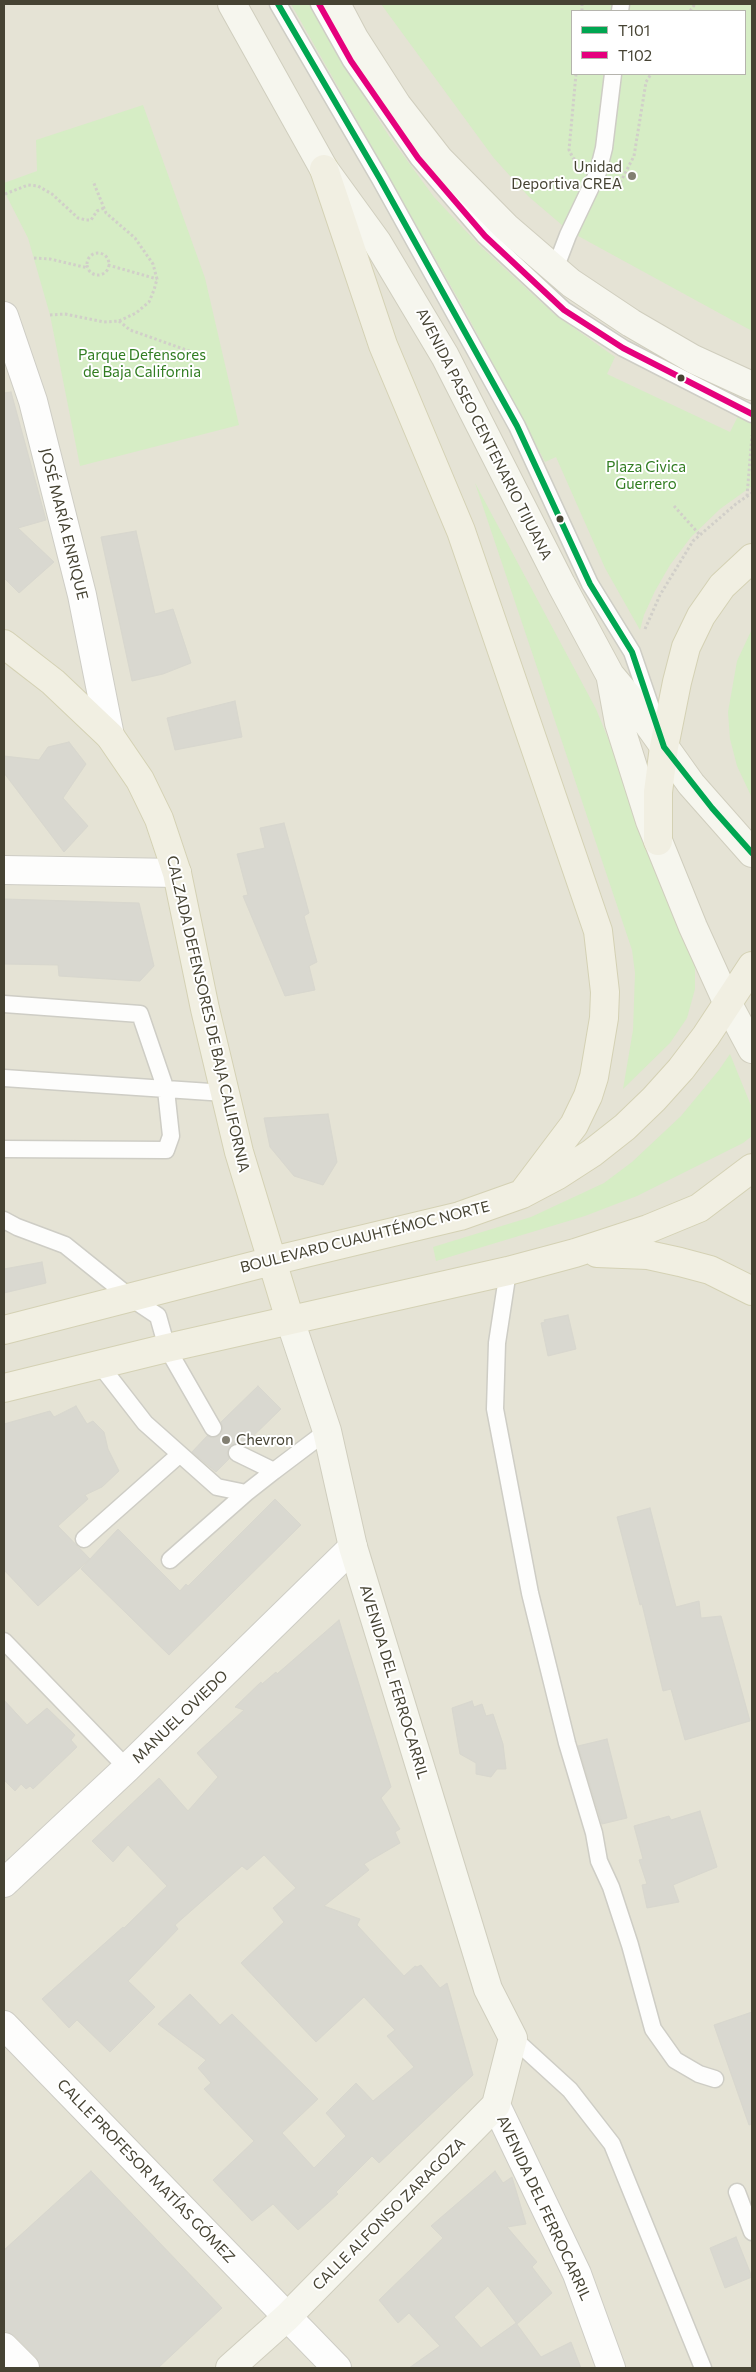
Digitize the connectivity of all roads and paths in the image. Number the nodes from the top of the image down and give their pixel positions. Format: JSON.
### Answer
{"nodes":[{"id":1,"x":232,"y":4,"type":"edge"},
{"id":2,"x":278,"y":4,"type":"edge"},
{"id":3,"x":319,"y":4,"type":"edge"},
{"id":4,"x":336,"y":4,"type":"edge"},
{"id":5,"x":613,"y":75,"type":"edge"},
{"id":6,"x":324,"y":169,"type":"junction"},
{"id":7,"x":93,"y":181,"type":"dead end"},
{"id":8,"x":5,"y":194,"type":"dead end"},
{"id":9,"x":104,"y":208,"type":"junction"},
{"id":10,"x":34,"y":258,"type":"dead end"},
{"id":11,"x":108,"y":265,"type":"junction"},
{"id":12,"x":88,"y":268,"type":"junction"},
{"id":13,"x":555,"y":269,"type":"junction"},
{"id":14,"x":157,"y":278,"type":"junction"},
{"id":15,"x":50,"y":315,"type":"dead end"},
{"id":16,"x":4,"y":316,"type":"edge"},
{"id":17,"x":119,"y":321,"type":"junction"},
{"id":18,"x":192,"y":352,"type":"dead end"},
{"id":19,"x":752,"y":386,"type":"edge"},
{"id":20,"x":752,"y":414,"type":"edge"},
{"id":21,"x":752,"y":432,"type":"edge"},
{"id":22,"x":752,"y":494,"type":"edge"},
{"id":23,"x":747,"y":496,"type":"junction"},
{"id":24,"x":674,"y":506,"type":"dead end"},
{"id":25,"x":700,"y":535,"type":"junction"},
{"id":26,"x":752,"y":558,"type":"edge"},
{"id":27,"x":4,"y":644,"type":"edge"},
{"id":28,"x":632,"y":652,"type":"junction"},
{"id":29,"x":610,"y":675,"type":"junction"},
{"id":30,"x":110,"y":736,"type":"junction"},
{"id":31,"x":664,"y":747,"type":"junction"},
{"id":32,"x":658,"y":841,"type":"junction"},
{"id":33,"x":752,"y":852,"type":"edge"},
{"id":34,"x":4,"y":870,"type":"edge"},
{"id":35,"x":177,"y":873,"type":"junction"},
{"id":36,"x":752,"y":966,"type":"edge"},
{"id":37,"x":4,"y":1004,"type":"edge"},
{"id":38,"x":728,"y":1004,"type":"junction"},
{"id":39,"x":752,"y":1049,"type":"edge"},
{"id":40,"x":4,"y":1078,"type":"edge"},
{"id":41,"x":166,"y":1090,"type":"junction"},
{"id":42,"x":225,"y":1093,"type":"junction"},
{"id":43,"x":4,"y":1149,"type":"edge"},
{"id":44,"x":752,"y":1168,"type":"edge"},
{"id":45,"x":752,"y":1190,"type":"edge"},
{"id":46,"x":522,"y":1194,"type":"junction"},
{"id":47,"x":699,"y":1208,"type":"junction"},
{"id":48,"x":4,"y":1220,"type":"edge"},
{"id":49,"x":575,"y":1253,"type":"junction"},
{"id":50,"x":272,"y":1260,"type":"junction"},
{"id":51,"x":508,"y":1271,"type":"junction"},
{"id":52,"x":752,"y":1290,"type":"edge"},
{"id":53,"x":131,"y":1298,"type":"junction"},
{"id":54,"x":290,"y":1320,"type":"junction"},
{"id":55,"x":4,"y":1330,"type":"edge"},
{"id":56,"x":167,"y":1348,"type":"junction"},
{"id":57,"x":100,"y":1365,"type":"junction"},
{"id":58,"x":4,"y":1388,"type":"edge"},
{"id":59,"x":214,"y":1428,"type":"dead end"},
{"id":60,"x":327,"y":1431,"type":"junction"},
{"id":61,"x":237,"y":1453,"type":"dead end"},
{"id":62,"x":180,"y":1454,"type":"junction"},
{"id":63,"x":274,"y":1471,"type":"junction"},
{"id":64,"x":246,"y":1493,"type":"junction"},
{"id":65,"x":84,"y":1539,"type":"dead end"},
{"id":66,"x":353,"y":1547,"type":"junction"},
{"id":67,"x":170,"y":1560,"type":"dead end"},
{"id":68,"x":4,"y":1641,"type":"edge"},
{"id":69,"x":127,"y":1768,"type":"junction"},
{"id":70,"x":4,"y":1884,"type":"edge"},
{"id":71,"x":4,"y":2025,"type":"edge"},
{"id":72,"x":513,"y":2038,"type":"junction"},
{"id":73,"x":714,"y":2079,"type":"dead end"},
{"id":74,"x":496,"y":2105,"type":"junction"},
{"id":75,"x":737,"y":2192,"type":"dead end"},
{"id":76,"x":752,"y":2232,"type":"edge"},
{"id":77,"x":287,"y":2317,"type":"junction"},
{"id":78,"x":4,"y":2346,"type":"edge"},
{"id":79,"x":25,"y":2368,"type":"edge"},
{"id":80,"x":230,"y":2368,"type":"edge"},
{"id":81,"x":337,"y":2368,"type":"edge"},
{"id":82,"x":611,"y":2368,"type":"edge"},
{"id":83,"x":703,"y":2368,"type":"edge"}],
"edges":[{"from":1,"to":6,"type":"main road","name":"AVENIDA PASEO CENTENARIO TIJUANA"},
{"from":2,"to":28,"type":"lane"},
{"from":3,"to":20,"type":"lane"},
{"from":4,"to":13,"type":"main road"},
{"from":5,"to":13,"type":"lane"},
{"from":6,"to":29,"type":"main road","name":"AVENIDA PASEO CENTENARIO TIJUANA"},
{"from":6,"to":46,"type":"main road"},
{"from":7,"to":9,"type":"path"},
{"from":8,"to":9,"type":"path"},
{"from":9,"to":14,"type":"path"},
{"from":10,"to":12,"type":"path"},
{"from":11,"to":12,"type":"path"},
{"from":11,"to":12,"type":"path"},
{"from":11,"to":14,"type":"path"},
{"from":13,"to":19,"type":"main road"},
{"from":14,"to":17,"type":"path"},
{"from":15,"to":17,"type":"path"},
{"from":16,"to":30,"type":"street","name":"JOSÉ MARÍA ENRIQUE"},
{"from":17,"to":18,"type":"path"},
{"from":21,"to":23,"type":"path"},
{"from":22,"to":23,"type":"path"},
{"from":23,"to":25,"type":"path"},
{"from":24,"to":25,"type":"path"},
{"from":25,"to":28,"type":"path"},
{"from":26,"to":31,"type":"main road"},
{"from":27,"to":30,"type":"main road","name":"CALZADA DEFENSORES DE BAJA CALIFORNIA"},
{"from":28,"to":31,"type":"lane"},
{"from":29,"to":31,"type":"main road","name":"AVENIDA PASEO CENTENARIO TIJUANA"},
{"from":29,"to":32,"type":"main road"},
{"from":30,"to":35,"type":"main road","name":"CALZADA DEFENSORES DE BAJA CALIFORNIA"},
{"from":31,"to":32,"type":"main road"},
{"from":31,"to":33,"type":"main road","name":"AVENIDA PASEO CENTENARIO TIJUANA"},
{"from":32,"to":38,"type":"main road"},
{"from":34,"to":35,"type":"street"},
{"from":35,"to":42,"type":"main road","name":"CALZADA DEFENSORES DE BAJA CALIFORNIA"},
{"from":36,"to":38,"type":"main road","name":"BOULEVARD CUAUHTÉMOC NORTE"},
{"from":37,"to":41,"type":"lane"},
{"from":38,"to":39,"type":"main road"},
{"from":38,"to":46,"type":"main road","name":"BOULEVARD CUAUHTÉMOC NORTE"},
{"from":40,"to":41,"type":"lane"},
{"from":41,"to":42,"type":"lane"},
{"from":41,"to":43,"type":"lane"},
{"from":42,"to":50,"type":"main road","name":"CALZADA DEFENSORES DE BAJA CALIFORNIA"},
{"from":44,"to":47,"type":"main road"},
{"from":45,"to":47,"type":"main road"},
{"from":46,"to":50,"type":"main road","name":"BOULEVARD CUAUHTÉMOC NORTE"},
{"from":47,"to":49,"type":"main road"},
{"from":48,"to":53,"type":"lane"},
{"from":49,"to":51,"type":"main road"},
{"from":49,"to":52,"type":"main road"},
{"from":50,"to":53,"type":"main road","name":"BOULEVARD CUAUHTÉMOC NORTE"},
{"from":50,"to":54,"type":"main road","name":"CALZADA DEFENSORES DE BAJA CALIFORNIA"},
{"from":51,"to":54,"type":"main road"},
{"from":51,"to":73,"type":"lane"},
{"from":53,"to":55,"type":"main road","name":"BOULEVARD CUAUHTÉMOC NORTE"},
{"from":53,"to":56,"type":"lane"},
{"from":54,"to":56,"type":"main road"},
{"from":54,"to":60,"type":"main road","name":"AVENIDA DEL FERROCARRIL"},
{"from":56,"to":57,"type":"main road"},
{"from":56,"to":59,"type":"lane"},
{"from":57,"to":58,"type":"main road"},
{"from":57,"to":62,"type":"lane"},
{"from":60,"to":63,"type":"lane"},
{"from":60,"to":66,"type":"main road","name":"AVENIDA DEL FERROCARRIL"},
{"from":61,"to":63,"type":"lane"},
{"from":62,"to":64,"type":"lane"},
{"from":62,"to":65,"type":"lane"},
{"from":63,"to":64,"type":"lane"},
{"from":64,"to":67,"type":"lane"},
{"from":66,"to":69,"type":"street","name":"MANUEL OVIEDO"},
{"from":66,"to":72,"type":"main road","name":"AVENIDA DEL FERROCARRIL"},
{"from":68,"to":69,"type":"lane"},
{"from":69,"to":70,"type":"street","name":"MANUEL OVIEDO"},
{"from":71,"to":77,"type":"street","name":"CALLE PROFESOR MATÍAS GÓMEZ"},
{"from":72,"to":74,"type":"main road"},
{"from":72,"to":83,"type":"lane"},
{"from":74,"to":77,"type":"main road","name":"CALLE ALFONSO ZARAGOZA"},
{"from":74,"to":82,"type":"street","name":"AVENIDA DEL FERROCARRIL"},
{"from":75,"to":76,"type":"lane"},
{"from":77,"to":80,"type":"main road","name":"CALLE ALFONSO ZARAGOZA"},
{"from":77,"to":81,"type":"street","name":"CALLE PROFESOR MATÍAS GÓMEZ"},
{"from":78,"to":79,"type":"street"}]}
